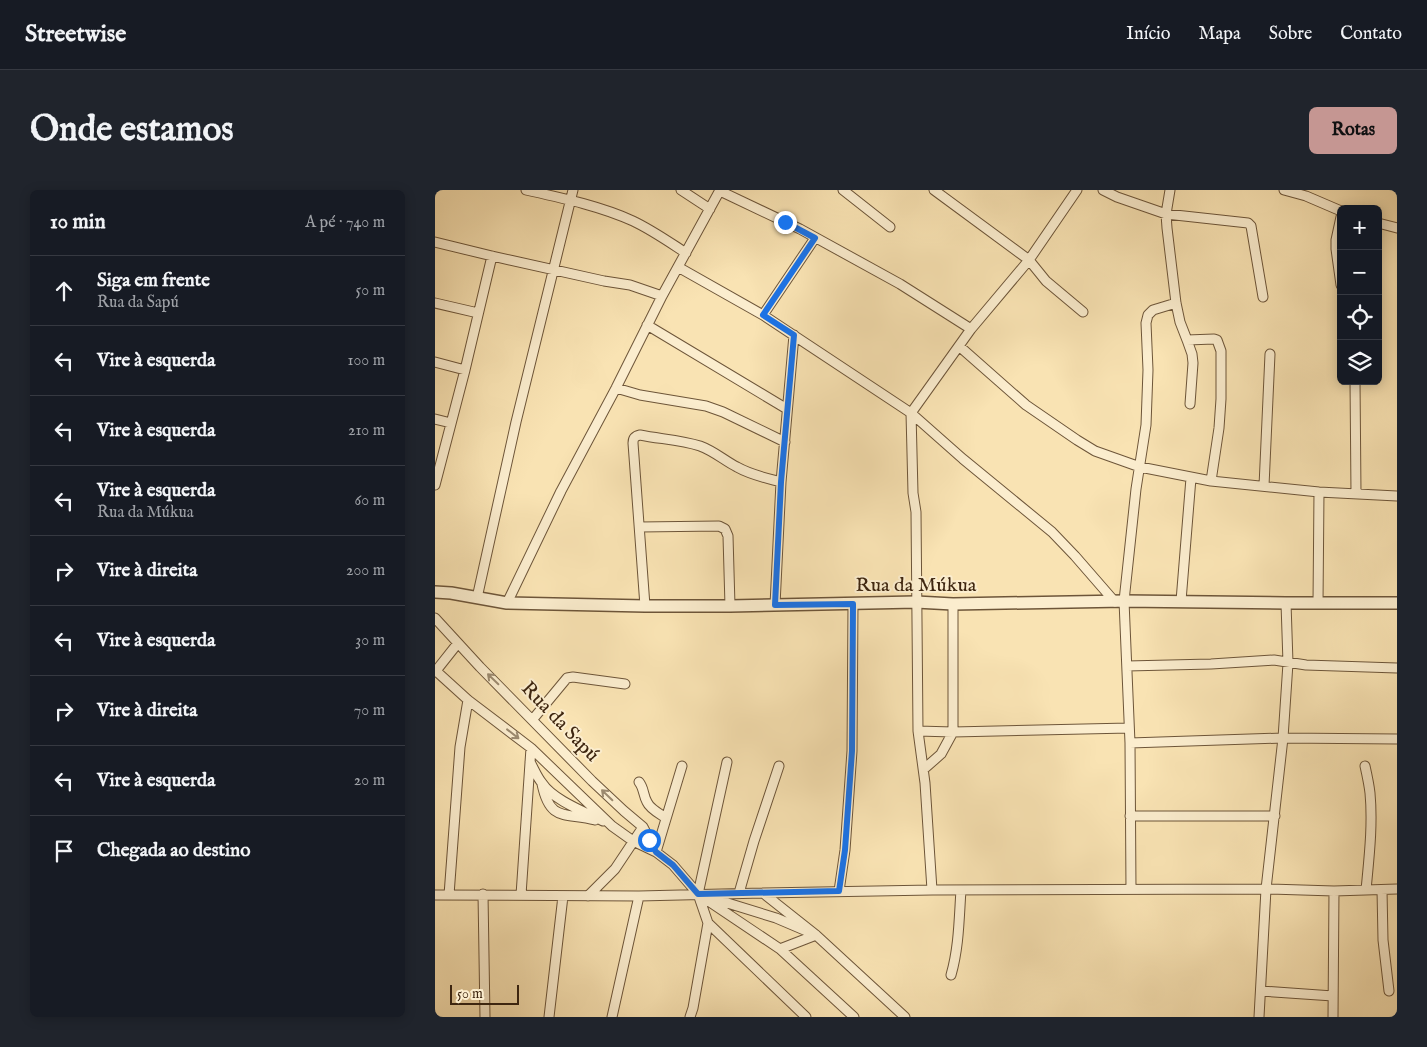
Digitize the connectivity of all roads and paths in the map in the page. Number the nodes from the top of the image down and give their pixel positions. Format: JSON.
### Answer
{"nodes":[{"id":1,"x":526,"y":190,"type":"edge"},
{"id":2,"x":573,"y":190,"type":"edge"},
{"id":3,"x":681,"y":190,"type":"edge"},
{"id":4,"x":720,"y":190,"type":"edge"},
{"id":5,"x":843,"y":190,"type":"edge"},
{"id":6,"x":934,"y":190,"type":"edge"},
{"id":7,"x":1077,"y":190,"type":"edge"},
{"id":8,"x":1103,"y":190,"type":"edge"},
{"id":9,"x":1170,"y":190,"type":"edge"},
{"id":10,"x":1284,"y":190,"type":"edge"},
{"id":11,"x":1305,"y":193,"type":"edge"},
{"id":12,"x":571,"y":200,"type":"junction"},
{"id":13,"x":710,"y":209,"type":"junction"},
{"id":14,"x":1337,"y":209,"type":"edge"},
{"id":15,"x":1167,"y":214,"type":"junction"},
{"id":16,"x":1382,"y":224,"type":"edge"},
{"id":17,"x":890,"y":227,"type":"dead end"},
{"id":18,"x":1397,"y":228,"type":"edge"},
{"id":19,"x":1337,"y":235,"type":"edge"},
{"id":20,"x":815,"y":238,"type":"junction"},
{"id":21,"x":435,"y":242,"type":"edge"},
{"id":22,"x":686,"y":253,"type":"junction"},
{"id":23,"x":492,"y":256,"type":"junction"},
{"id":24,"x":1337,"y":256,"type":"edge"},
{"id":25,"x":1029,"y":260,"type":"junction"},
{"id":26,"x":678,"y":267,"type":"junction"},
{"id":27,"x":553,"y":270,"type":"junction"},
{"id":28,"x":662,"y":296,"type":"junction"},
{"id":29,"x":1263,"y":297,"type":"dead end"},
{"id":30,"x":435,"y":303,"type":"edge"},
{"id":31,"x":1176,"y":303,"type":"junction"},
{"id":32,"x":1083,"y":312,"type":"dead end"},
{"id":33,"x":478,"y":313,"type":"junction"},
{"id":34,"x":763,"y":315,"type":"junction"},
{"id":35,"x":647,"y":325,"type":"junction"},
{"id":36,"x":971,"y":329,"type":"junction"},
{"id":37,"x":794,"y":335,"type":"junction"},
{"id":38,"x":1187,"y":340,"type":"junction"},
{"id":39,"x":959,"y":346,"type":"junction"},
{"id":40,"x":1270,"y":354,"type":"dead end"},
{"id":41,"x":435,"y":362,"type":"edge"},
{"id":42,"x":465,"y":370,"type":"junction"},
{"id":43,"x":1355,"y":385,"type":"edge"},
{"id":44,"x":616,"y":388,"type":"junction"},
{"id":45,"x":1190,"y":404,"type":"dead end"},
{"id":46,"x":787,"y":409,"type":"junction"},
{"id":47,"x":911,"y":413,"type":"junction"},
{"id":48,"x":435,"y":419,"type":"edge"},
{"id":49,"x":451,"y":423,"type":"junction"},
{"id":50,"x":785,"y":442,"type":"junction"},
{"id":51,"x":1140,"y":467,"type":"junction"},
{"id":52,"x":1191,"y":478,"type":"junction"},
{"id":53,"x":436,"y":480,"type":"edge"},
{"id":54,"x":1211,"y":481,"type":"junction"},
{"id":55,"x":781,"y":482,"type":"junction"},
{"id":56,"x":1264,"y":486,"type":"junction"},
{"id":57,"x":1319,"y":492,"type":"junction"},
{"id":58,"x":1355,"y":493,"type":"junction"},
{"id":59,"x":1397,"y":496,"type":"edge"},
{"id":60,"x":640,"y":527,"type":"junction"},
{"id":61,"x":435,"y":592,"type":"edge"},
{"id":62,"x":477,"y":598,"type":"junction"},
{"id":63,"x":1120,"y":601,"type":"junction"},
{"id":64,"x":916,"y":602,"type":"junction"},
{"id":65,"x":1181,"y":602,"type":"junction"},
{"id":66,"x":507,"y":603,"type":"junction"},
{"id":67,"x":1286,"y":603,"type":"junction"},
{"id":68,"x":1318,"y":603,"type":"junction"},
{"id":69,"x":1397,"y":603,"type":"edge"},
{"id":70,"x":853,"y":604,"type":"junction"},
{"id":71,"x":953,"y":604,"type":"junction"},
{"id":72,"x":775,"y":605,"type":"junction"},
{"id":73,"x":645,"y":606,"type":"junction"},
{"id":74,"x":730,"y":606,"type":"junction"},
{"id":75,"x":435,"y":618,"type":"edge"},
{"id":76,"x":458,"y":643,"type":"junction"},
{"id":77,"x":1288,"y":663,"type":"junction"},
{"id":78,"x":1127,"y":666,"type":"junction"},
{"id":79,"x":1397,"y":668,"type":"edge"},
{"id":80,"x":435,"y":671,"type":"edge"},
{"id":81,"x":625,"y":684,"type":"dead end"},
{"id":82,"x":468,"y":700,"type":"junction"},
{"id":83,"x":533,"y":719,"type":"junction"},
{"id":84,"x":1129,"y":728,"type":"junction"},
{"id":85,"x":918,"y":731,"type":"junction"},
{"id":86,"x":953,"y":732,"type":"junction"},
{"id":87,"x":1283,"y":738,"type":"junction"},
{"id":88,"x":1397,"y":739,"type":"edge"},
{"id":89,"x":1130,"y":743,"type":"junction"},
{"id":90,"x":531,"y":748,"type":"junction"},
{"id":91,"x":530,"y":762,"type":"junction"},
{"id":92,"x":727,"y":762,"type":"dead end"},
{"id":93,"x":682,"y":766,"type":"dead end"},
{"id":94,"x":779,"y":766,"type":"dead end"},
{"id":95,"x":1365,"y":766,"type":"dead end"},
{"id":96,"x":924,"y":769,"type":"junction"},
{"id":97,"x":639,"y":782,"type":"dead end"},
{"id":98,"x":542,"y":784,"type":"junction"},
{"id":99,"x":1130,"y":816,"type":"junction"},
{"id":100,"x":1275,"y":816,"type":"junction"},
{"id":101,"x":666,"y":818,"type":"junction"},
{"id":102,"x":612,"y":826,"type":"junction"},
{"id":103,"x":643,"y":827,"type":"junction"},
{"id":104,"x":633,"y":840,"type":"junction"},
{"id":105,"x":656,"y":852,"type":"junction"},
{"id":106,"x":1266,"y":889,"type":"junction"},
{"id":107,"x":1397,"y":889,"type":"edge"},
{"id":108,"x":932,"y":890,"type":"junction"},
{"id":109,"x":961,"y":890,"type":"junction"},
{"id":110,"x":1131,"y":890,"type":"junction"},
{"id":111,"x":1367,"y":890,"type":"junction"},
{"id":112,"x":1382,"y":890,"type":"junction"},
{"id":113,"x":839,"y":891,"type":"junction"},
{"id":114,"x":1334,"y":891,"type":"junction"},
{"id":115,"x":763,"y":892,"type":"junction"},
{"id":116,"x":739,"y":893,"type":"junction"},
{"id":117,"x":483,"y":894,"type":"junction"},
{"id":118,"x":698,"y":894,"type":"junction"},
{"id":119,"x":435,"y":895,"type":"edge"},
{"id":120,"x":449,"y":895,"type":"junction"},
{"id":121,"x":521,"y":895,"type":"junction"},
{"id":122,"x":563,"y":896,"type":"junction"},
{"id":123,"x":588,"y":896,"type":"junction"},
{"id":124,"x":639,"y":896,"type":"junction"},
{"id":125,"x":709,"y":923,"type":"junction"},
{"id":126,"x":816,"y":935,"type":"junction"},
{"id":127,"x":780,"y":949,"type":"junction"},
{"id":128,"x":951,"y":975,"type":"dead end"},
{"id":129,"x":1261,"y":991,"type":"junction"},
{"id":130,"x":1389,"y":991,"type":"dead end"},
{"id":131,"x":1333,"y":996,"type":"junction"},
{"id":132,"x":485,"y":1017,"type":"edge"},
{"id":133,"x":549,"y":1017,"type":"edge"},
{"id":134,"x":612,"y":1017,"type":"edge"},
{"id":135,"x":690,"y":1017,"type":"edge"},
{"id":136,"x":806,"y":1017,"type":"edge"},
{"id":137,"x":854,"y":1017,"type":"edge"},
{"id":138,"x":905,"y":1017,"type":"edge"},
{"id":139,"x":1259,"y":1017,"type":"edge"},
{"id":140,"x":1333,"y":1017,"type":"edge"}],
"edges":[{"from":1,"to":12,"type":"street"},
{"from":2,"to":12,"type":"street"},
{"from":3,"to":13,"type":"street"},
{"from":4,"to":13,"type":"street"},
{"from":4,"to":20,"type":"street"},
{"from":5,"to":17,"type":"street"},
{"from":6,"to":25,"type":"street"},
{"from":7,"to":25,"type":"street"},
{"from":8,"to":15,"type":"street"},
{"from":9,"to":15,"type":"street"},
{"from":10,"to":11,"type":"street"},
{"from":11,"to":14,"type":"street"},
{"from":12,"to":22,"type":"street"},
{"from":12,"to":27,"type":"street"},
{"from":13,"to":22,"type":"street"},
{"from":15,"to":29,"type":"street"},
{"from":15,"to":31,"type":"street"},
{"from":16,"to":18,"type":"street"},
{"from":19,"to":24,"type":"street"},
{"from":20,"to":34,"type":"street"},
{"from":20,"to":36,"type":"street"},
{"from":21,"to":23,"type":"street"},
{"from":22,"to":26,"type":"street"},
{"from":23,"to":27,"type":"street"},
{"from":23,"to":33,"type":"street"},
{"from":25,"to":32,"type":"street"},
{"from":25,"to":36,"type":"street"},
{"from":26,"to":28,"type":"street"},
{"from":26,"to":34,"type":"street"},
{"from":27,"to":28,"type":"street"},
{"from":27,"to":62,"type":"street"},
{"from":28,"to":35,"type":"street"},
{"from":30,"to":33,"type":"street"},
{"from":31,"to":38,"type":"street"},
{"from":31,"to":51,"type":"street"},
{"from":33,"to":42,"type":"street"},
{"from":34,"to":37,"type":"street"},
{"from":35,"to":44,"type":"street"},
{"from":35,"to":46,"type":"street"},
{"from":36,"to":39,"type":"street"},
{"from":37,"to":46,"type":"street"},
{"from":37,"to":47,"type":"street"},
{"from":38,"to":45,"type":"street"},
{"from":38,"to":54,"type":"street"},
{"from":39,"to":47,"type":"street"},
{"from":39,"to":51,"type":"street"},
{"from":40,"to":56,"type":"street"},
{"from":41,"to":42,"type":"street"},
{"from":42,"to":49,"type":"street"},
{"from":43,"to":58,"type":"street"},
{"from":44,"to":50,"type":"street"},
{"from":44,"to":66,"type":"street"},
{"from":46,"to":50,"type":"street"},
{"from":47,"to":63,"type":"street"},
{"from":47,"to":64,"type":"street"},
{"from":48,"to":49,"type":"street"},
{"from":49,"to":53,"type":"street"},
{"from":50,"to":55,"type":"street"},
{"from":51,"to":52,"type":"street"},
{"from":51,"to":63,"type":"street"},
{"from":52,"to":54,"type":"street"},
{"from":52,"to":65,"type":"street"},
{"from":54,"to":56,"type":"street"},
{"from":55,"to":60,"type":"street"},
{"from":55,"to":72,"type":"street"},
{"from":56,"to":57,"type":"street"},
{"from":57,"to":58,"type":"street"},
{"from":57,"to":68,"type":"street"},
{"from":58,"to":59,"type":"street"},
{"from":60,"to":73,"type":"street"},
{"from":60,"to":74,"type":"street"},
{"from":61,"to":62,"type":"street","name":"Rua da Múkua"},
{"from":62,"to":66,"type":"street","name":"Rua da Múkua"},
{"from":63,"to":65,"type":"street","name":"Rua da Múkua"},
{"from":63,"to":71,"type":"street","name":"Rua da Múkua"},
{"from":63,"to":78,"type":"street"},
{"from":64,"to":70,"type":"street","name":"Rua da Múkua"},
{"from":64,"to":71,"type":"street","name":"Rua da Múkua"},
{"from":64,"to":85,"type":"street"},
{"from":65,"to":67,"type":"street","name":"Rua da Múkua"},
{"from":66,"to":73,"type":"street","name":"Rua da Múkua"},
{"from":67,"to":68,"type":"street","name":"Rua da Múkua"},
{"from":67,"to":77,"type":"street"},
{"from":68,"to":69,"type":"street","name":"Rua da Múkua"},
{"from":70,"to":72,"type":"street","name":"Rua da Múkua"},
{"from":70,"to":113,"type":"street"},
{"from":71,"to":86,"type":"street"},
{"from":72,"to":74,"type":"street","name":"Rua da Múkua"},
{"from":73,"to":74,"type":"street","name":"Rua da Múkua"},
{"from":75,"to":76,"type":"street","name":"Rua da Sapú"},
{"from":76,"to":80,"type":"street"},
{"from":83,"to":76,"type":"street","name":"Rua da Sapú","one_way":true},
{"from":77,"to":78,"type":"street"},
{"from":77,"to":79,"type":"street"},
{"from":77,"to":87,"type":"street"},
{"from":78,"to":84,"type":"street"},
{"from":80,"to":82,"type":"street","name":"Rua da Sapú"},
{"from":81,"to":83,"type":"street"},
{"from":82,"to":90,"type":"street","name":"Rua da Sapú","one_way":true},
{"from":82,"to":120,"type":"street"},
{"from":103,"to":83,"type":"street","name":"Rua da Sapú","one_way":true},
{"from":84,"to":86,"type":"street"},
{"from":84,"to":89,"type":"street"},
{"from":85,"to":86,"type":"street"},
{"from":85,"to":96,"type":"street"},
{"from":86,"to":96,"type":"street"},
{"from":87,"to":88,"type":"street"},
{"from":87,"to":89,"type":"street"},
{"from":87,"to":100,"type":"street"},
{"from":89,"to":99,"type":"street"},
{"from":90,"to":91,"type":"street"},
{"from":90,"to":102,"type":"street","name":"Rua da Sapú"},
{"from":91,"to":98,"type":"street"},
{"from":91,"to":121,"type":"street"},
{"from":92,"to":118,"type":"street"},
{"from":93,"to":101,"type":"street"},
{"from":94,"to":116,"type":"street"},
{"from":95,"to":111,"type":"street"},
{"from":96,"to":108,"type":"street"},
{"from":97,"to":101,"type":"street"},
{"from":98,"to":102,"type":"street"},
{"from":98,"to":102,"type":"street"},
{"from":99,"to":100,"type":"street"},
{"from":99,"to":110,"type":"street"},
{"from":100,"to":106,"type":"street"},
{"from":101,"to":105,"type":"street"},
{"from":102,"to":104,"type":"street","name":"Rua da Sapú"},
{"from":103,"to":104,"type":"street"},
{"from":103,"to":105,"type":"street","name":"Rua da Sapú"},
{"from":104,"to":105,"type":"street","name":"Rua da Sapú"},
{"from":104,"to":123,"type":"street"},
{"from":105,"to":118,"type":"street","name":"Rua da Sapú"},
{"from":106,"to":110,"type":"street"},
{"from":106,"to":114,"type":"street"},
{"from":106,"to":129,"type":"street"},
{"from":107,"to":112,"type":"street"},
{"from":108,"to":109,"type":"street"},
{"from":108,"to":113,"type":"street"},
{"from":109,"to":110,"type":"street"},
{"from":109,"to":128,"type":"street"},
{"from":111,"to":112,"type":"street"},
{"from":111,"to":114,"type":"street"},
{"from":112,"to":130,"type":"street"},
{"from":113,"to":115,"type":"street"},
{"from":114,"to":131,"type":"street"},
{"from":115,"to":116,"type":"street"},
{"from":115,"to":126,"type":"street"},
{"from":116,"to":118,"type":"street"},
{"from":117,"to":120,"type":"street"},
{"from":117,"to":121,"type":"street"},
{"from":117,"to":132,"type":"street"},
{"from":118,"to":124,"type":"street"},
{"from":118,"to":125,"type":"street"},
{"from":118,"to":126,"type":"street"},
{"from":118,"to":127,"type":"street","name":"Rua da Sapú"},
{"from":119,"to":120,"type":"street"},
{"from":121,"to":122,"type":"street"},
{"from":122,"to":123,"type":"street"},
{"from":122,"to":133,"type":"street"},
{"from":123,"to":124,"type":"street"},
{"from":124,"to":134,"type":"street"},
{"from":125,"to":135,"type":"street"},
{"from":125,"to":136,"type":"street"},
{"from":126,"to":127,"type":"street"},
{"from":126,"to":138,"type":"street"},
{"from":127,"to":137,"type":"street","name":"Rua da Sapú"},
{"from":129,"to":131,"type":"street"},
{"from":129,"to":139,"type":"street"},
{"from":131,"to":140,"type":"street"}]}
